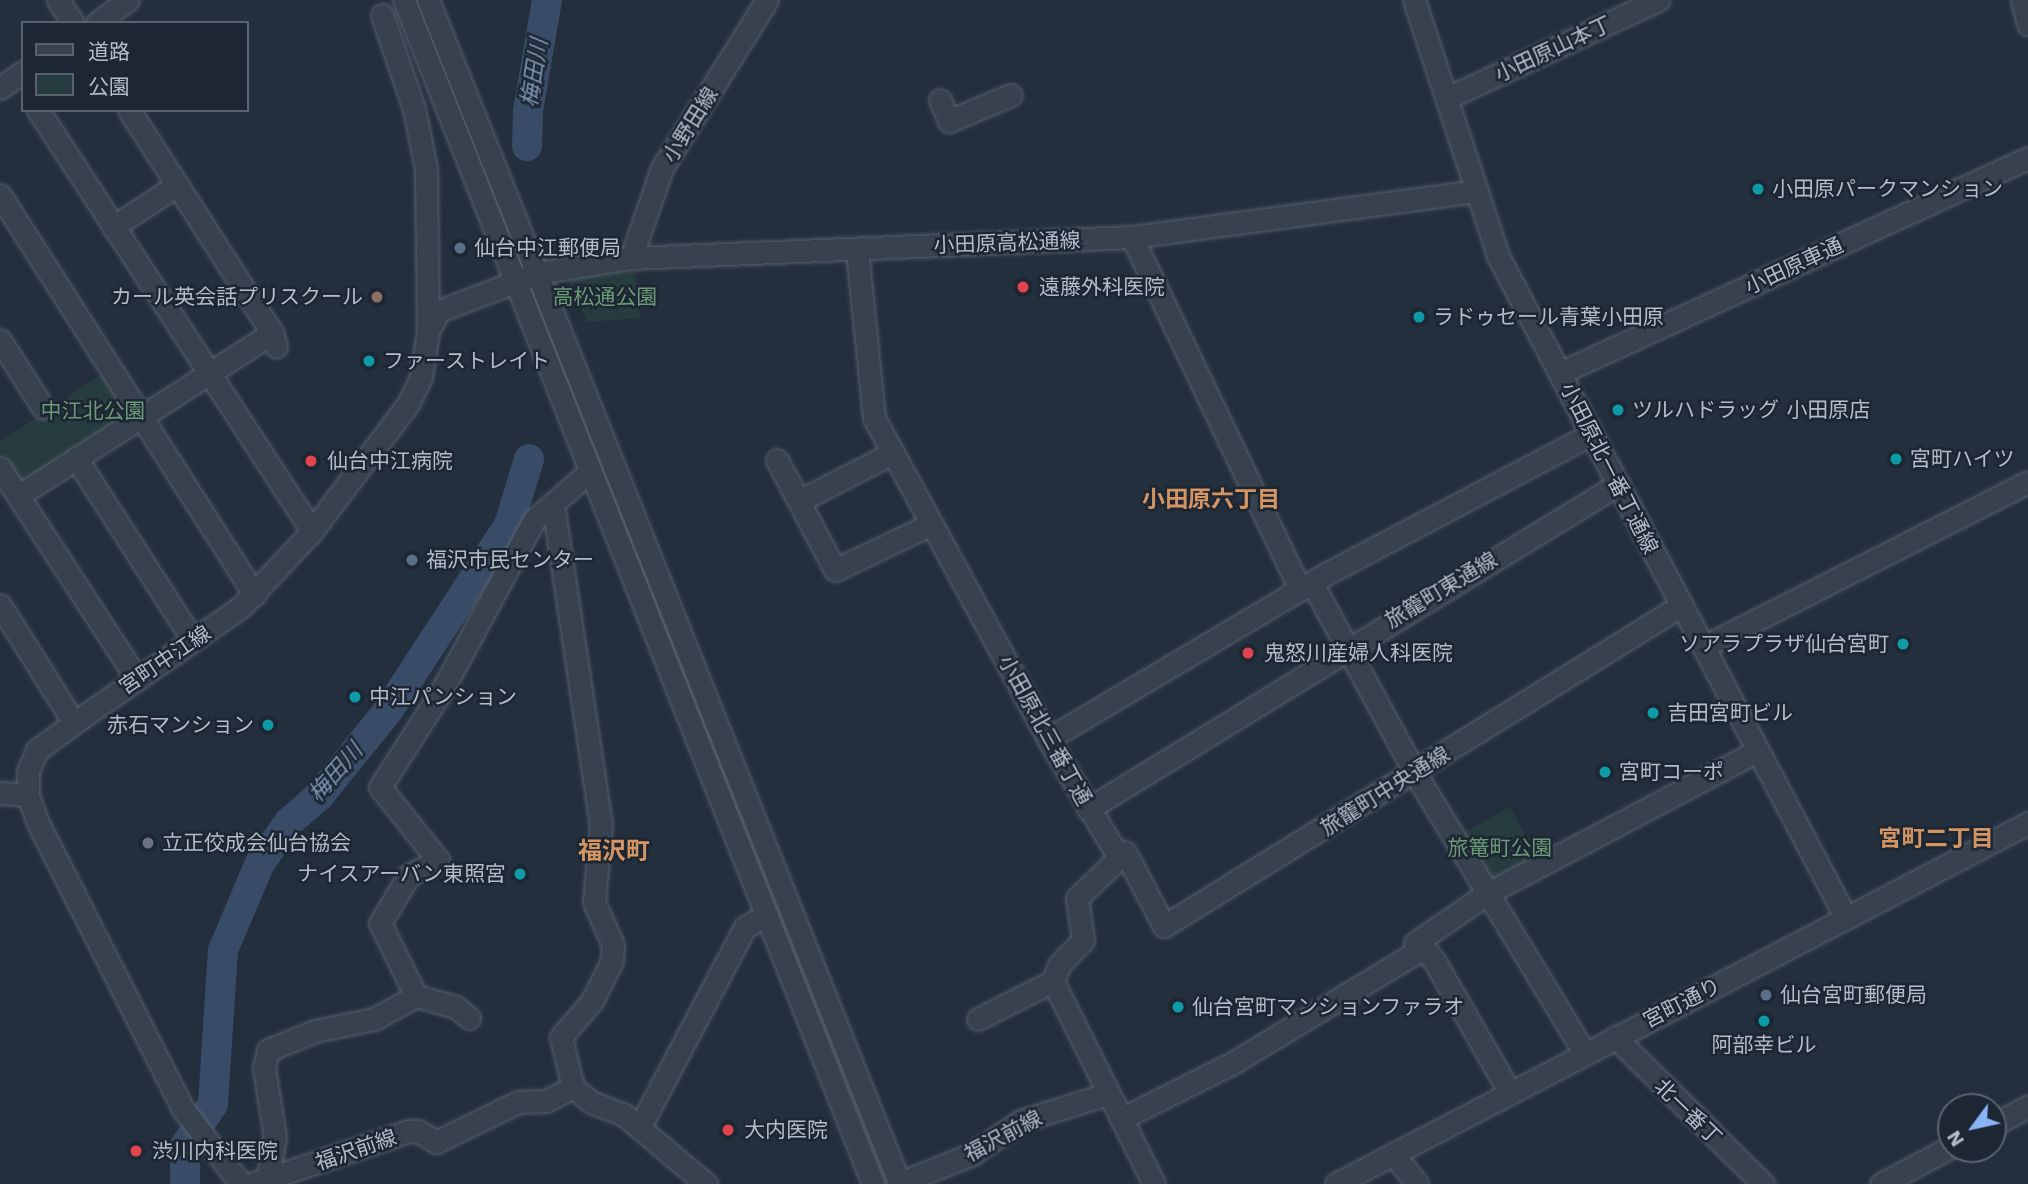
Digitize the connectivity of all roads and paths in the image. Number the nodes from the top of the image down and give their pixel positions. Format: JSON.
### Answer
{"nodes":[{"id":1,"x":58,"y":0,"type":"edge"},
{"id":2,"x":128,"y":0,"type":"edge"},
{"id":3,"x":404,"y":0,"type":"edge"},
{"id":4,"x":428,"y":0,"type":"edge"},
{"id":5,"x":767,"y":0,"type":"edge"},
{"id":6,"x":1414,"y":0,"type":"edge"},
{"id":7,"x":1658,"y":0,"type":"edge"},
{"id":8,"x":2022,"y":0,"type":"edge"},
{"id":9,"x":382,"y":15,"type":"dead end"},
{"id":10,"x":72,"y":21,"type":"edge"},
{"id":11,"x":100,"y":21,"type":"edge"},
{"id":12,"x":2028,"y":24,"type":"edge"},
{"id":13,"x":1011,"y":95,"type":"dead end"},
{"id":14,"x":1447,"y":98,"type":"junction"},
{"id":15,"x":940,"y":100,"type":"dead end"},
{"id":16,"x":39,"y":112,"type":"edge"},
{"id":17,"x":130,"y":112,"type":"edge"},
{"id":18,"x":2028,"y":158,"type":"edge"},
{"id":19,"x":177,"y":185,"type":"junction"},
{"id":20,"x":1475,"y":191,"type":"junction"},
{"id":21,"x":0,"y":195,"type":"edge"},
{"id":22,"x":113,"y":227,"type":"junction"},
{"id":23,"x":1132,"y":237,"type":"junction"},
{"id":24,"x":857,"y":250,"type":"junction"},
{"id":25,"x":631,"y":258,"type":"junction"},
{"id":26,"x":538,"y":273,"type":"junction"},
{"id":27,"x":516,"y":282,"type":"junction"},
{"id":28,"x":428,"y":331,"type":"junction"},
{"id":29,"x":0,"y":340,"type":"edge"},
{"id":30,"x":1560,"y":373,"type":"junction"},
{"id":31,"x":208,"y":374,"type":"junction"},
{"id":32,"x":43,"y":408,"type":"dead end"},
{"id":33,"x":141,"y":416,"type":"junction"},
{"id":34,"x":1590,"y":435,"type":"junction"},
{"id":35,"x":893,"y":453,"type":"junction"},
{"id":36,"x":76,"y":458,"type":"junction"},
{"id":37,"x":777,"y":460,"type":"dead end"},
{"id":38,"x":0,"y":468,"type":"edge"},
{"id":39,"x":589,"y":472,"type":"junction"},
{"id":40,"x":2028,"y":482,"type":"edge"},
{"id":41,"x":1617,"y":485,"type":"junction"},
{"id":42,"x":18,"y":496,"type":"junction"},
{"id":43,"x":799,"y":501,"type":"junction"},
{"id":44,"x":553,"y":504,"type":"junction"},
{"id":45,"x":931,"y":524,"type":"junction"},
{"id":46,"x":312,"y":531,"type":"junction"},
{"id":47,"x":1306,"y":586,"type":"junction"},
{"id":48,"x":255,"y":595,"type":"junction"},
{"id":49,"x":0,"y":605,"type":"edge"},
{"id":50,"x":1682,"y":605,"type":"junction"},
{"id":51,"x":193,"y":640,"type":"junction"},
{"id":52,"x":1347,"y":646,"type":"junction"},
{"id":53,"x":1705,"y":646,"type":"junction"},
{"id":54,"x":137,"y":679,"type":"junction"},
{"id":55,"x":74,"y":723,"type":"junction"},
{"id":56,"x":1048,"y":739,"type":"junction"},
{"id":57,"x":1757,"y":751,"type":"junction"},
{"id":58,"x":1415,"y":772,"type":"junction"},
{"id":59,"x":0,"y":793,"type":"edge"},
{"id":60,"x":28,"y":795,"type":"junction"},
{"id":61,"x":1088,"y":809,"type":"junction"},
{"id":62,"x":2028,"y":823,"type":"edge"},
{"id":63,"x":1118,"y":856,"type":"junction"},
{"id":64,"x":1488,"y":893,"type":"junction"},
{"id":65,"x":767,"y":915,"type":"junction"},
{"id":66,"x":1846,"y":918,"type":"junction"},
{"id":67,"x":1417,"y":952,"type":"junction"},
{"id":68,"x":1053,"y":981,"type":"junction"},
{"id":69,"x":416,"y":996,"type":"junction"},
{"id":70,"x":469,"y":1018,"type":"dead end"},
{"id":71,"x":978,"y":1018,"type":"dead end"},
{"id":72,"x":1615,"y":1038,"type":"junction"},
{"id":73,"x":1585,"y":1054,"type":"junction"},
{"id":74,"x":573,"y":1087,"type":"junction"},
{"id":75,"x":1510,"y":1093,"type":"junction"},
{"id":76,"x":1107,"y":1094,"type":"junction"},
{"id":77,"x":2028,"y":1106,"type":"edge"},
{"id":78,"x":2007,"y":1117,"type":"edge"},
{"id":79,"x":1121,"y":1119,"type":"junction"},
{"id":80,"x":639,"y":1128,"type":"junction"},
{"id":81,"x":1393,"y":1154,"type":"junction"},
{"id":82,"x":1937,"y":1154,"type":"edge"},
{"id":83,"x":260,"y":1180,"type":"edge"},
{"id":84,"x":241,"y":1184,"type":"edge"},
{"id":85,"x":706,"y":1184,"type":"edge"},
{"id":86,"x":873,"y":1184,"type":"edge"},
{"id":87,"x":900,"y":1184,"type":"edge"},
{"id":88,"x":1154,"y":1184,"type":"edge"},
{"id":89,"x":1336,"y":1184,"type":"edge"},
{"id":90,"x":1417,"y":1184,"type":"edge"},
{"id":91,"x":1763,"y":1184,"type":"edge"},
{"id":92,"x":1881,"y":1184,"type":"edge"}],
"edges":[{"from":1,"to":10,"type":"street"},
{"from":2,"to":11,"type":"street"},
{"from":3,"to":27,"type":"street"},
{"from":4,"to":26,"type":"street"},
{"from":5,"to":25,"type":"street","name":"小野田線"},
{"from":6,"to":14,"type":"street","name":"小田原北一番丁通線"},
{"from":7,"to":14,"type":"street","name":"小田原山本丁"},
{"from":8,"to":12,"type":"street"},
{"from":9,"to":28,"type":"street","name":"宮町中江線"},
{"from":13,"to":15,"type":"street"},
{"from":14,"to":20,"type":"street","name":"小田原北一番丁通線"},
{"from":16,"to":22,"type":"street"},
{"from":17,"to":19,"type":"street"},
{"from":18,"to":30,"type":"street","name":"小田原車通"},
{"from":19,"to":22,"type":"street"},
{"from":19,"to":31,"type":"street"},
{"from":20,"to":23,"type":"street","name":"小田原高松通線"},
{"from":20,"to":30,"type":"street","name":"小田原北一番丁通線"},
{"from":21,"to":33,"type":"street"},
{"from":22,"to":31,"type":"street"},
{"from":23,"to":24,"type":"street","name":"小田原高松通線"},
{"from":23,"to":47,"type":"street"},
{"from":24,"to":25,"type":"street","name":"小田原高松通線"},
{"from":24,"to":35,"type":"street","name":"小田原北三番丁通"},
{"from":25,"to":26,"type":"street","name":"小田原高松通線"},
{"from":26,"to":27,"type":"street"},
{"from":26,"to":87,"type":"street"},
{"from":27,"to":28,"type":"street"},
{"from":27,"to":39,"type":"street"},
{"from":28,"to":46,"type":"street","name":"宮町中江線"},
{"from":29,"to":32,"type":"street"},
{"from":30,"to":34,"type":"street","name":"小田原北一番丁通線"},
{"from":31,"to":33,"type":"street"},
{"from":31,"to":46,"type":"street"},
{"from":33,"to":36,"type":"street"},
{"from":33,"to":48,"type":"street"},
{"from":34,"to":41,"type":"street","name":"小田原北一番丁通線"},
{"from":34,"to":47,"type":"street"},
{"from":35,"to":43,"type":"street"},
{"from":35,"to":45,"type":"street","name":"小田原北三番丁通"},
{"from":36,"to":42,"type":"street"},
{"from":36,"to":51,"type":"street"},
{"from":37,"to":43,"type":"street"},
{"from":38,"to":42,"type":"street"},
{"from":39,"to":44,"type":"street"},
{"from":39,"to":65,"type":"street"},
{"from":40,"to":53,"type":"street"},
{"from":41,"to":50,"type":"street","name":"小田原北一番丁通線"},
{"from":41,"to":52,"type":"street","name":"旅籠町東通線"},
{"from":42,"to":54,"type":"street"},
{"from":43,"to":45,"type":"street"},
{"from":44,"to":69,"type":"street"},
{"from":44,"to":74,"type":"street"},
{"from":45,"to":56,"type":"street","name":"小田原北三番丁通"},
{"from":46,"to":48,"type":"street","name":"宮町中江線"},
{"from":47,"to":52,"type":"street"},
{"from":47,"to":56,"type":"street"},
{"from":48,"to":51,"type":"street","name":"宮町中江線"},
{"from":49,"to":55,"type":"street"},
{"from":50,"to":53,"type":"street","name":"小田原北一番丁通線"},
{"from":50,"to":58,"type":"street","name":"旅籠町中央通線"},
{"from":51,"to":54,"type":"street","name":"宮町中江線"},
{"from":52,"to":58,"type":"street"},
{"from":52,"to":61,"type":"street","name":"旅籠町東通線"},
{"from":53,"to":57,"type":"street","name":"小田原北一番丁通線"},
{"from":54,"to":55,"type":"street","name":"宮町中江線"},
{"from":55,"to":60,"type":"street","name":"宮町中江線"},
{"from":56,"to":61,"type":"street","name":"小田原北三番丁通"},
{"from":57,"to":64,"type":"street"},
{"from":57,"to":66,"type":"street","name":"小田原北一番丁通線"},
{"from":58,"to":63,"type":"street","name":"旅籠町中央通線"},
{"from":58,"to":64,"type":"street"},
{"from":59,"to":60,"type":"street"},
{"from":60,"to":84,"type":"street","name":"宮町中江線"},
{"from":61,"to":63,"type":"street","name":"小田原北三番丁通"},
{"from":62,"to":66,"type":"street","name":"宮町通り"},
{"from":63,"to":68,"type":"street"},
{"from":64,"to":67,"type":"street"},
{"from":64,"to":73,"type":"street"},
{"from":65,"to":80,"type":"street"},
{"from":65,"to":86,"type":"street"},
{"from":66,"to":72,"type":"street","name":"宮町通り"},
{"from":67,"to":75,"type":"street"},
{"from":67,"to":79,"type":"street"},
{"from":68,"to":71,"type":"street"},
{"from":68,"to":76,"type":"street"},
{"from":69,"to":70,"type":"street"},
{"from":69,"to":83,"type":"street"},
{"from":72,"to":73,"type":"street","name":"宮町通り"},
{"from":72,"to":91,"type":"street","name":"北一番丁"},
{"from":73,"to":75,"type":"street","name":"宮町通り"},
{"from":74,"to":80,"type":"street"},
{"from":74,"to":83,"type":"street","name":"福沢前線"},
{"from":75,"to":81,"type":"street","name":"宮町通り"},
{"from":76,"to":79,"type":"street"},
{"from":76,"to":87,"type":"street","name":"福沢前線"},
{"from":77,"to":78,"type":"street"},
{"from":79,"to":88,"type":"street"},
{"from":80,"to":85,"type":"street"},
{"from":81,"to":89,"type":"street","name":"宮町通り"},
{"from":81,"to":90,"type":"street"},
{"from":82,"to":92,"type":"street"}]}
